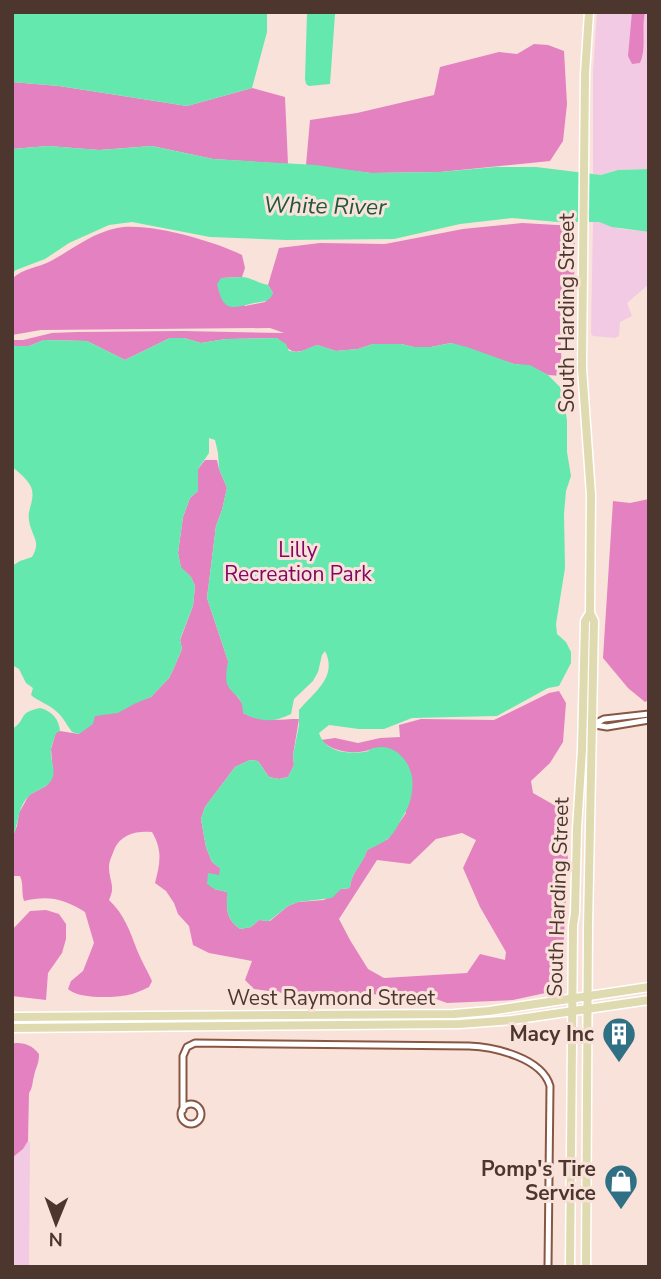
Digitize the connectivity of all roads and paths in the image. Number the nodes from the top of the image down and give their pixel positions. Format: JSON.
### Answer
{"nodes":[{"id":1,"x":589,"y":12,"type":"edge"},
{"id":2,"x":590,"y":613,"type":"junction"},
{"id":3,"x":649,"y":714,"type":"edge"},
{"id":4,"x":649,"y":720,"type":"edge"},
{"id":5,"x":582,"y":724,"type":"junction"},
{"id":6,"x":592,"y":724,"type":"junction"},
{"id":7,"x":576,"y":883,"type":"junction"},
{"id":8,"x":589,"y":884,"type":"junction"},
{"id":9,"x":649,"y":987,"type":"edge"},
{"id":10,"x":588,"y":996,"type":"junction"},
{"id":11,"x":573,"y":999,"type":"junction"},
{"id":12,"x":649,"y":1000,"type":"edge"},
{"id":13,"x":588,"y":1009,"type":"junction"},
{"id":14,"x":572,"y":1011,"type":"junction"},
{"id":15,"x":206,"y":1016,"type":"junction"},
{"id":16,"x":12,"y":1017,"type":"edge"},
{"id":17,"x":206,"y":1026,"type":"junction"},
{"id":18,"x":12,"y":1028,"type":"edge"},
{"id":19,"x":183,"y":1096,"type":"junction"},
{"id":20,"x":189,"y":1105,"type":"junction"},
{"id":21,"x":183,"y":1110,"type":"junction"},
{"id":22,"x":570,"y":1186,"type":"junction"},
{"id":23,"x":586,"y":1186,"type":"junction"},
{"id":24,"x":548,"y":1267,"type":"edge"},
{"id":25,"x":570,"y":1267,"type":"edge"},
{"id":26,"x":586,"y":1267,"type":"edge"}],
"edges":[{"from":1,"to":2,"type":"main road","name":"South Harding Street"},
{"from":2,"to":5,"type":"main road","name":"South Harding Street"},
{"from":2,"to":6,"type":"main road","name":"South Harding Street"},
{"from":3,"to":6,"type":"street"},
{"from":4,"to":6,"type":"street"},
{"from":5,"to":6,"type":"street"},
{"from":5,"to":7,"type":"main road","name":"South Harding Street"},
{"from":6,"to":8,"type":"main road","name":"South Harding Street"},
{"from":7,"to":8,"type":"main road"},
{"from":7,"to":11,"type":"main road","name":"South Harding Street"},
{"from":8,"to":10,"type":"main road","name":"South Harding Street"},
{"from":9,"to":10,"type":"main road","name":"West Raymond Street"},
{"from":10,"to":11,"type":"main road","name":"West Raymond Street"},
{"from":10,"to":13,"type":"main road","name":"South Harding Street"},
{"from":11,"to":14,"type":"main road","name":"South Harding Street"},
{"from":11,"to":15,"type":"main road","name":"West Raymond Street"},
{"from":12,"to":13,"type":"main road","name":"West Raymond Street"},
{"from":13,"to":14,"type":"main road","name":"West Raymond Street"},
{"from":13,"to":23,"type":"main road","name":"South Harding Street"},
{"from":14,"to":17,"type":"main road","name":"West Raymond Street"},
{"from":14,"to":22,"type":"main road","name":"South Harding Street"},
{"from":15,"to":16,"type":"main road","name":"West Raymond Street"},
{"from":15,"to":17,"type":"main road"},
{"from":17,"to":18,"type":"main road","name":"West Raymond Street"},
{"from":19,"to":20,"type":"street"},
{"from":19,"to":21,"type":"street"},
{"from":19,"to":24,"type":"street"},
{"from":20,"to":21,"type":"street"},
{"from":20,"to":21,"type":"street"},
{"from":22,"to":23,"type":"main road"},
{"from":22,"to":25,"type":"main road","name":"South Harding Street"},
{"from":23,"to":26,"type":"main road","name":"South Harding Street"}]}
